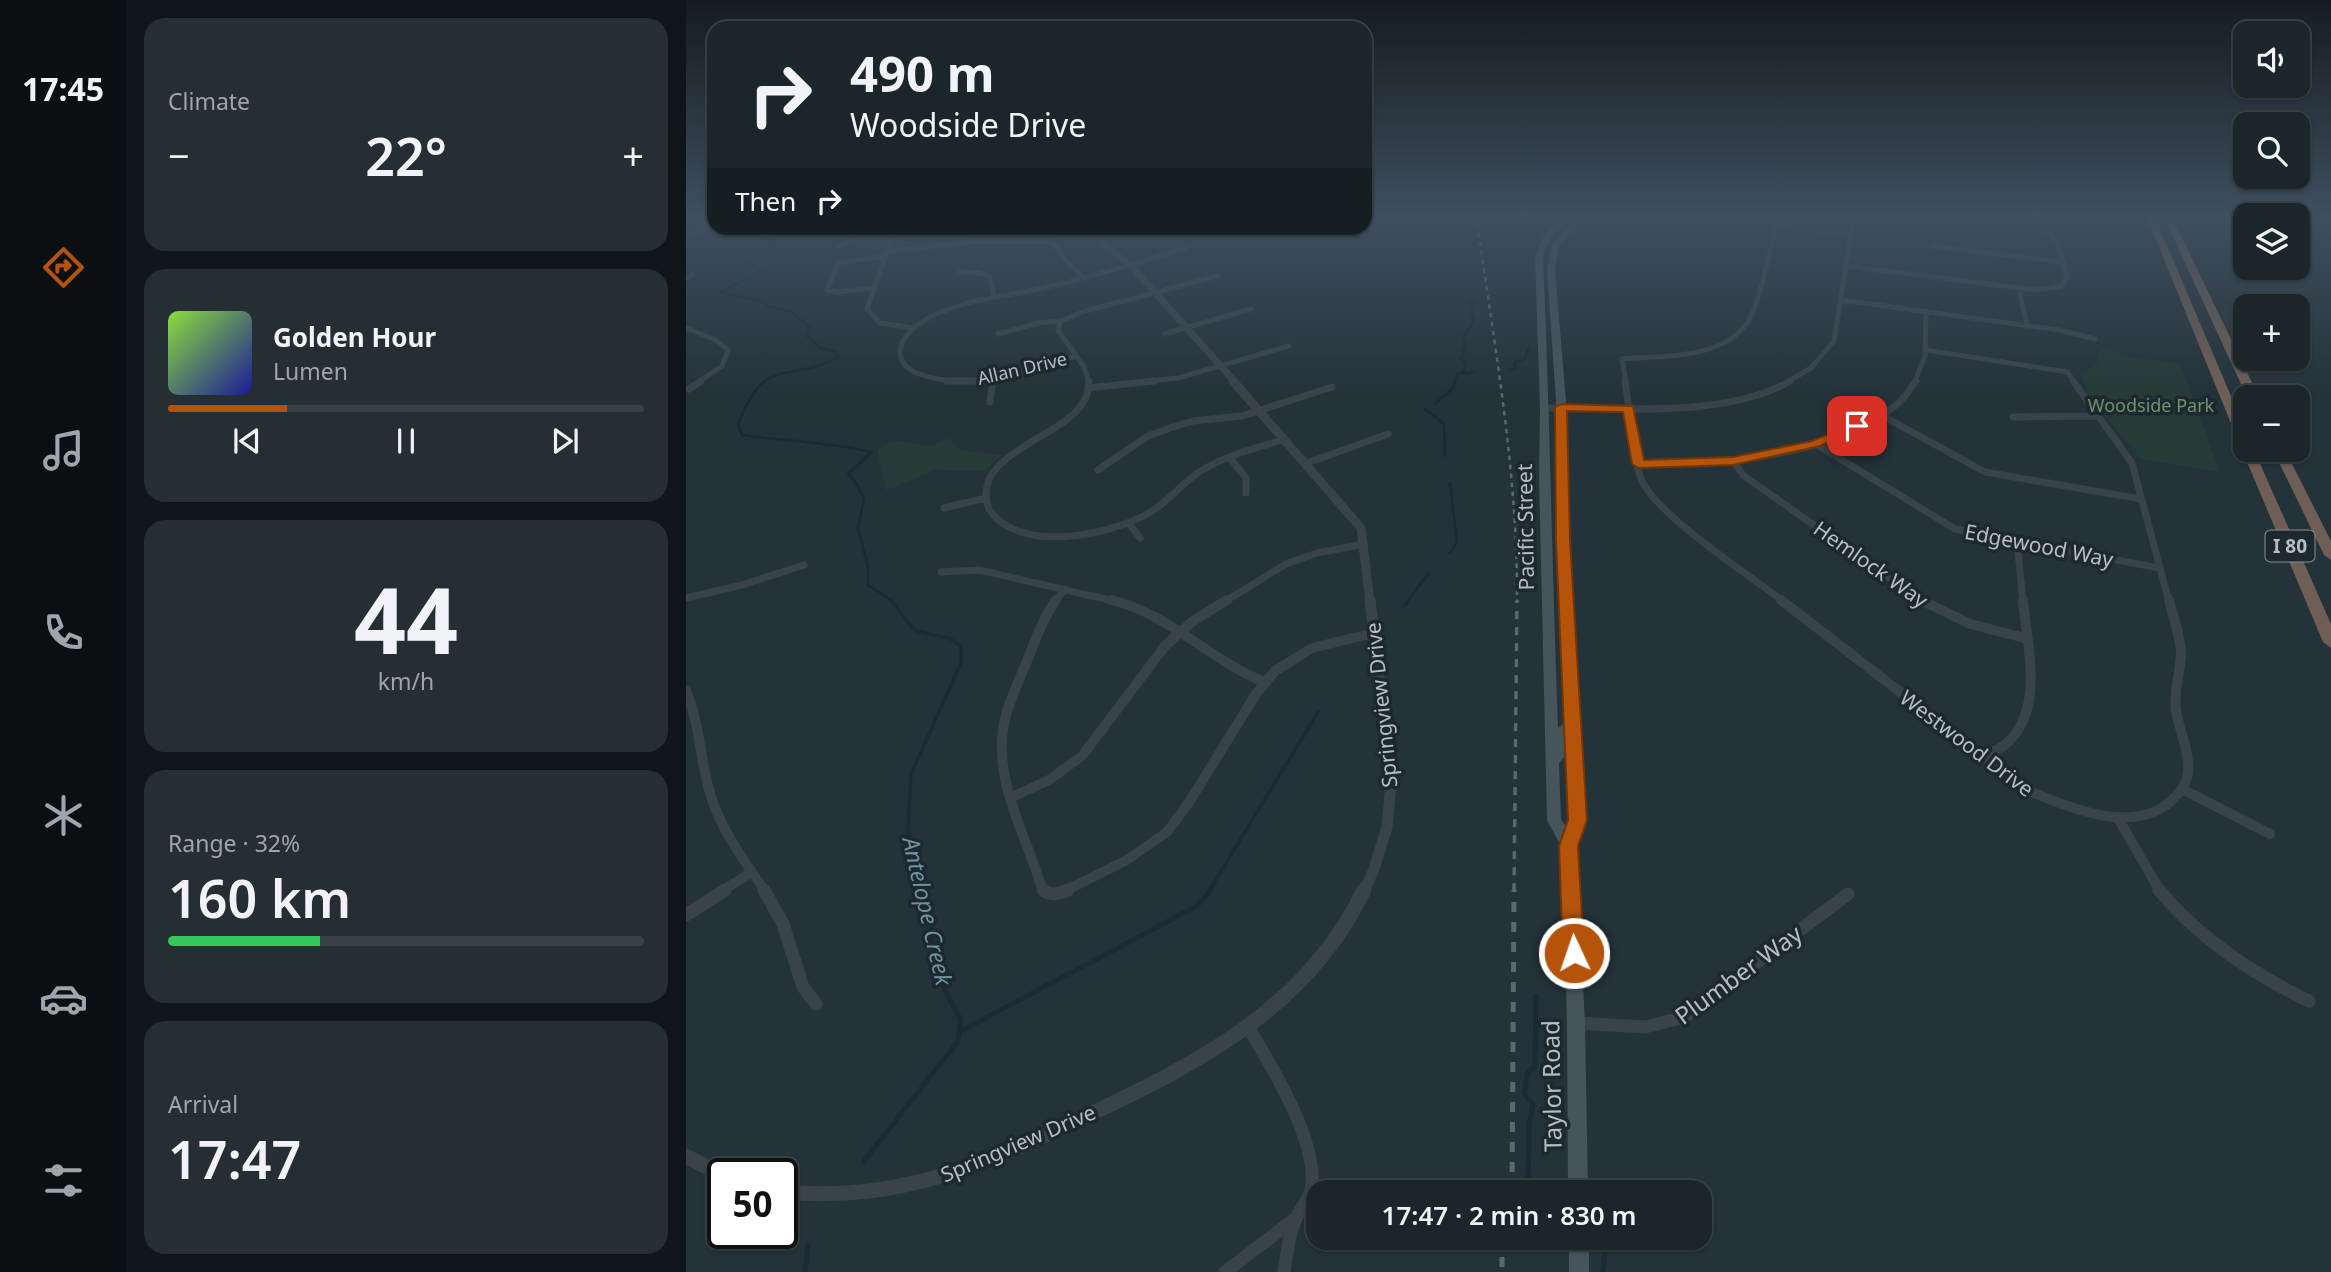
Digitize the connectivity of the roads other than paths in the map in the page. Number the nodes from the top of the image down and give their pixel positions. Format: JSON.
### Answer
{"nodes":[{"id":1,"x":833,"y":274,"type":"edge"},
{"id":2,"x":878,"y":274,"type":"edge"},
{"id":3,"x":983,"y":274,"type":"edge"},
{"id":4,"x":1080,"y":274,"type":"edge"},
{"id":5,"x":1097,"y":274,"type":"edge"},
{"id":6,"x":1138,"y":274,"type":"edge"},
{"id":7,"x":1540,"y":274,"type":"edge"},
{"id":8,"x":1552,"y":274,"type":"edge"},
{"id":9,"x":1763,"y":274,"type":"edge"},
{"id":10,"x":1845,"y":274,"type":"edge"},
{"id":11,"x":1912,"y":274,"type":"edge"},
{"id":12,"x":2066,"y":274,"type":"edge"},
{"id":13,"x":2175,"y":274,"type":"edge"},
{"id":14,"x":2195,"y":274,"type":"edge"},
{"id":15,"x":1218,"y":276,"type":"dead end"},
{"id":16,"x":1084,"y":278,"type":"junction"},
{"id":17,"x":1540,"y":286,"type":"junction"},
{"id":18,"x":1551,"y":286,"type":"junction"},
{"id":19,"x":873,"y":288,"type":"junction"},
{"id":20,"x":2019,"y":288,"type":"junction"},
{"id":21,"x":1155,"y":293,"type":"junction"},
{"id":22,"x":994,"y":296,"type":"junction"},
{"id":23,"x":1841,"y":300,"type":"junction"},
{"id":24,"x":1251,"y":309,"type":"dead end"},
{"id":25,"x":1926,"y":312,"type":"junction"},
{"id":26,"x":1061,"y":321,"type":"junction"},
{"id":27,"x":2027,"y":326,"type":"junction"},
{"id":28,"x":1186,"y":327,"type":"junction"},
{"id":29,"x":914,"y":328,"type":"junction"},
{"id":30,"x":688,"y":331,"type":"edge"},
{"id":31,"x":998,"y":334,"type":"dead end"},
{"id":32,"x":1164,"y":334,"type":"dead end"},
{"id":33,"x":2095,"y":339,"type":"dead end"},
{"id":34,"x":1289,"y":346,"type":"dead end"},
{"id":35,"x":1927,"y":351,"type":"junction"},
{"id":36,"x":1076,"y":356,"type":"junction"},
{"id":37,"x":1220,"y":367,"type":"junction"},
{"id":38,"x":993,"y":378,"type":"junction"},
{"id":39,"x":2247,"y":385,"type":"edge"},
{"id":40,"x":1332,"y":387,"type":"dead end"},
{"id":41,"x":1088,"y":388,"type":"junction"},
{"id":42,"x":689,"y":389,"type":"dead end"},
{"id":43,"x":990,"y":402,"type":"dead end"},
{"id":44,"x":1561,"y":407,"type":"junction"},
{"id":45,"x":1545,"y":408,"type":"junction"},
{"id":46,"x":1629,"y":408,"type":"junction"},
{"id":47,"x":1260,"y":411,"type":"junction"},
{"id":48,"x":2233,"y":414,"type":"edge"},
{"id":49,"x":1881,"y":415,"type":"junction"},
{"id":50,"x":2098,"y":416,"type":"junction"},
{"id":51,"x":2013,"y":417,"type":"dead end"},
{"id":52,"x":1388,"y":434,"type":"dead end"},
{"id":53,"x":1285,"y":439,"type":"junction"},
{"id":54,"x":1815,"y":444,"type":"junction"},
{"id":55,"x":1230,"y":458,"type":"junction"},
{"id":56,"x":1733,"y":461,"type":"junction"},
{"id":57,"x":2253,"y":462,"type":"edge"},
{"id":58,"x":2285,"y":462,"type":"edge"},
{"id":59,"x":1307,"y":463,"type":"junction"},
{"id":60,"x":1639,"y":464,"type":"junction"},
{"id":61,"x":1098,"y":470,"type":"dead end"},
{"id":62,"x":1544,"y":477,"type":"junction"},
{"id":63,"x":1246,"y":493,"type":"dead end"},
{"id":64,"x":986,"y":498,"type":"junction"},
{"id":65,"x":2141,"y":499,"type":"junction"},
{"id":66,"x":1563,"y":503,"type":"junction"},
{"id":67,"x":944,"y":508,"type":"dead end"},
{"id":68,"x":1129,"y":523,"type":"junction"},
{"id":69,"x":1546,"y":523,"type":"junction"},
{"id":70,"x":1140,"y":538,"type":"dead end"},
{"id":71,"x":2017,"y":541,"type":"junction"},
{"id":72,"x":1364,"y":544,"type":"junction"},
{"id":73,"x":2331,"y":555,"type":"edge"},
{"id":74,"x":804,"y":565,"type":"dead end"},
{"id":75,"x":2159,"y":568,"type":"junction"},
{"id":76,"x":941,"y":572,"type":"dead end"},
{"id":77,"x":1065,"y":589,"type":"junction"},
{"id":78,"x":686,"y":598,"type":"edge"},
{"id":79,"x":1566,"y":602,"type":"junction"},
{"id":80,"x":1549,"y":630,"type":"junction"},
{"id":81,"x":1179,"y":632,"type":"junction"},
{"id":82,"x":1374,"y":633,"type":"junction"},
{"id":83,"x":2025,"y":638,"type":"junction"},
{"id":84,"x":2331,"y":642,"type":"edge"},
{"id":85,"x":1264,"y":682,"type":"junction"},
{"id":86,"x":1551,"y":685,"type":"junction"},
{"id":87,"x":686,"y":691,"type":"edge"},
{"id":88,"x":1573,"y":726,"type":"junction"},
{"id":89,"x":1984,"y":758,"type":"junction"},
{"id":90,"x":1552,"y":761,"type":"junction"},
{"id":91,"x":2182,"y":789,"type":"junction"},
{"id":92,"x":1012,"y":797,"type":"junction"},
{"id":93,"x":2118,"y":818,"type":"junction"},
{"id":94,"x":2270,"y":834,"type":"dead end"},
{"id":95,"x":1569,"y":846,"type":"junction"},
{"id":96,"x":752,"y":872,"type":"junction"},
{"id":97,"x":1848,"y":894,"type":"dead end"},
{"id":98,"x":686,"y":915,"type":"edge"},
{"id":99,"x":1575,"y":980,"type":"joint"},
{"id":100,"x":2309,"y":1001,"type":"dead end"},
{"id":101,"x":816,"y":1004,"type":"dead end"},
{"id":102,"x":1576,"y":1023,"type":"junction"},
{"id":103,"x":1248,"y":1027,"type":"junction"},
{"id":104,"x":686,"y":1156,"type":"edge"},
{"id":105,"x":707,"y":1167,"type":"edge"},
{"id":106,"x":1578,"y":1180,"type":"edge"},
{"id":107,"x":798,"y":1193,"type":"edge"},
{"id":108,"x":1296,"y":1218,"type":"junction"},
{"id":109,"x":1579,"y":1250,"type":"edge"},
{"id":110,"x":1225,"y":1272,"type":"edge"},
{"id":111,"x":1284,"y":1272,"type":"edge"},
{"id":112,"x":1579,"y":1272,"type":"edge"}],
"edges":[{"from":1,"to":19,"type":"street"},
{"from":2,"to":19,"type":"street"},
{"from":3,"to":22,"type":"street"},
{"from":4,"to":16,"type":"street"},
{"from":5,"to":16,"type":"street"},
{"from":6,"to":21,"type":"street","name":"Springview Drive"},
{"from":7,"to":17,"type":"main road","name":"Pacific Street"},
{"from":8,"to":18,"type":"main road","name":"Pacific Street"},
{"from":9,"to":46,"type":"street","name":"Westwood Drive"},
{"from":10,"to":23,"type":"street"},
{"from":11,"to":20,"type":"street"},
{"from":12,"to":20,"type":"street"},
{"from":13,"to":48,"type":"highway"},
{"from":14,"to":39,"type":"highway"},
{"from":15,"to":21,"type":"street"},
{"from":16,"to":22,"type":"street"},
{"from":17,"to":18,"type":"main road"},
{"from":17,"to":45,"type":"main road","name":"Pacific Street"},
{"from":18,"to":44,"type":"main road","name":"Pacific Street"},
{"from":19,"to":29,"type":"street"},
{"from":20,"to":27,"type":"street"},
{"from":21,"to":26,"type":"street"},
{"from":21,"to":28,"type":"street","name":"Springview Drive"},
{"from":22,"to":29,"type":"street"},
{"from":23,"to":25,"type":"street"},
{"from":23,"to":46,"type":"street"},
{"from":24,"to":28,"type":"street"},
{"from":25,"to":27,"type":"street"},
{"from":25,"to":35,"type":"street"},
{"from":26,"to":31,"type":"street"},
{"from":26,"to":36,"type":"street"},
{"from":27,"to":33,"type":"street"},
{"from":28,"to":32,"type":"street"},
{"from":28,"to":37,"type":"street","name":"Springview Drive"},
{"from":29,"to":38,"type":"street","name":"Allan Drive"},
{"from":30,"to":42,"type":"street"},
{"from":34,"to":37,"type":"street"},
{"from":35,"to":49,"type":"street"},
{"from":35,"to":50,"type":"street"},
{"from":36,"to":38,"type":"street","name":"Allan Drive"},
{"from":36,"to":41,"type":"street"},
{"from":37,"to":41,"type":"street"},
{"from":37,"to":47,"type":"street","name":"Springview Drive"},
{"from":38,"to":43,"type":"street"},
{"from":40,"to":47,"type":"street"},
{"from":41,"to":64,"type":"street"},
{"from":44,"to":45,"type":"street"},
{"from":44,"to":46,"type":"street"},
{"from":44,"to":66,"type":"main road","name":"Pacific Street"},
{"from":45,"to":62,"type":"main road","name":"Pacific Street"},
{"from":46,"to":60,"type":"street","name":"Westwood Drive"},
{"from":47,"to":53,"type":"street","name":"Springview Drive"},
{"from":47,"to":61,"type":"street"},
{"from":49,"to":54,"type":"street"},
{"from":49,"to":65,"type":"street"},
{"from":50,"to":51,"type":"street"},
{"from":50,"to":65,"type":"street"},
{"from":52,"to":59,"type":"street"},
{"from":53,"to":55,"type":"street"},
{"from":53,"to":59,"type":"street","name":"Springview Drive"},
{"from":54,"to":56,"type":"street"},
{"from":54,"to":71,"type":"street","name":"Edgewood Way"},
{"from":55,"to":63,"type":"street"},
{"from":55,"to":68,"type":"street"},
{"from":56,"to":60,"type":"street"},
{"from":56,"to":83,"type":"street","name":"Hemlock Way"},
{"from":57,"to":84,"type":"highway","number":"I 80"},
{"from":58,"to":73,"type":"highway","number":"I 80"},
{"from":59,"to":72,"type":"street","name":"Springview Drive"},
{"from":60,"to":89,"type":"street","name":"Westwood Drive"},
{"from":62,"to":66,"type":"main road"},
{"from":62,"to":69,"type":"main road","name":"Pacific Street"},
{"from":64,"to":67,"type":"street"},
{"from":64,"to":68,"type":"street"},
{"from":65,"to":75,"type":"street"},
{"from":66,"to":69,"type":"main road"},
{"from":66,"to":79,"type":"main road","name":"Pacific Street"},
{"from":68,"to":70,"type":"street"},
{"from":69,"to":80,"type":"main road","name":"Pacific Street"},
{"from":71,"to":75,"type":"street","name":"Edgewood Way"},
{"from":71,"to":83,"type":"street"},
{"from":72,"to":81,"type":"street"},
{"from":72,"to":82,"type":"street","name":"Springview Drive"},
{"from":74,"to":78,"type":"street"},
{"from":75,"to":91,"type":"street"},
{"from":76,"to":77,"type":"street"},
{"from":77,"to":81,"type":"street"},
{"from":77,"to":92,"type":"street"},
{"from":79,"to":80,"type":"main road"},
{"from":79,"to":88,"type":"main road","name":"Pacific Street"},
{"from":80,"to":86,"type":"main road","name":"Pacific Street"},
{"from":81,"to":85,"type":"street"},
{"from":81,"to":92,"type":"street"},
{"from":82,"to":85,"type":"street"},
{"from":82,"to":103,"type":"street","name":"Springview Drive"},
{"from":83,"to":89,"type":"street"},
{"from":85,"to":92,"type":"street"},
{"from":86,"to":88,"type":"main road"},
{"from":86,"to":90,"type":"main road","name":"Pacific Street"},
{"from":87,"to":96,"type":"street"},
{"from":88,"to":90,"type":"main road"},
{"from":88,"to":95,"type":"main road","name":"Pacific Street"},
{"from":89,"to":93,"type":"street","name":"Westwood Drive"},
{"from":90,"to":95,"type":"main road","name":"Pacific Street"},
{"from":91,"to":93,"type":"street","name":"Westwood Drive"},
{"from":91,"to":94,"type":"street"},
{"from":93,"to":100,"type":"street"},
{"from":95,"to":99,"type":"main road","name":"Pacific Street"},
{"from":96,"to":98,"type":"street"},
{"from":96,"to":101,"type":"street"},
{"from":97,"to":102,"type":"street","name":"Plumber Way"},
{"from":99,"to":102,"type":"main road","name":"Taylor Road"},
{"from":102,"to":106,"type":"main road","name":"Taylor Road"},
{"from":103,"to":107,"type":"street","name":"Springview Drive"},
{"from":103,"to":108,"type":"street"},
{"from":104,"to":105,"type":"street"},
{"from":108,"to":110,"type":"street"},
{"from":108,"to":111,"type":"street"},
{"from":109,"to":112,"type":"main road"}]}
